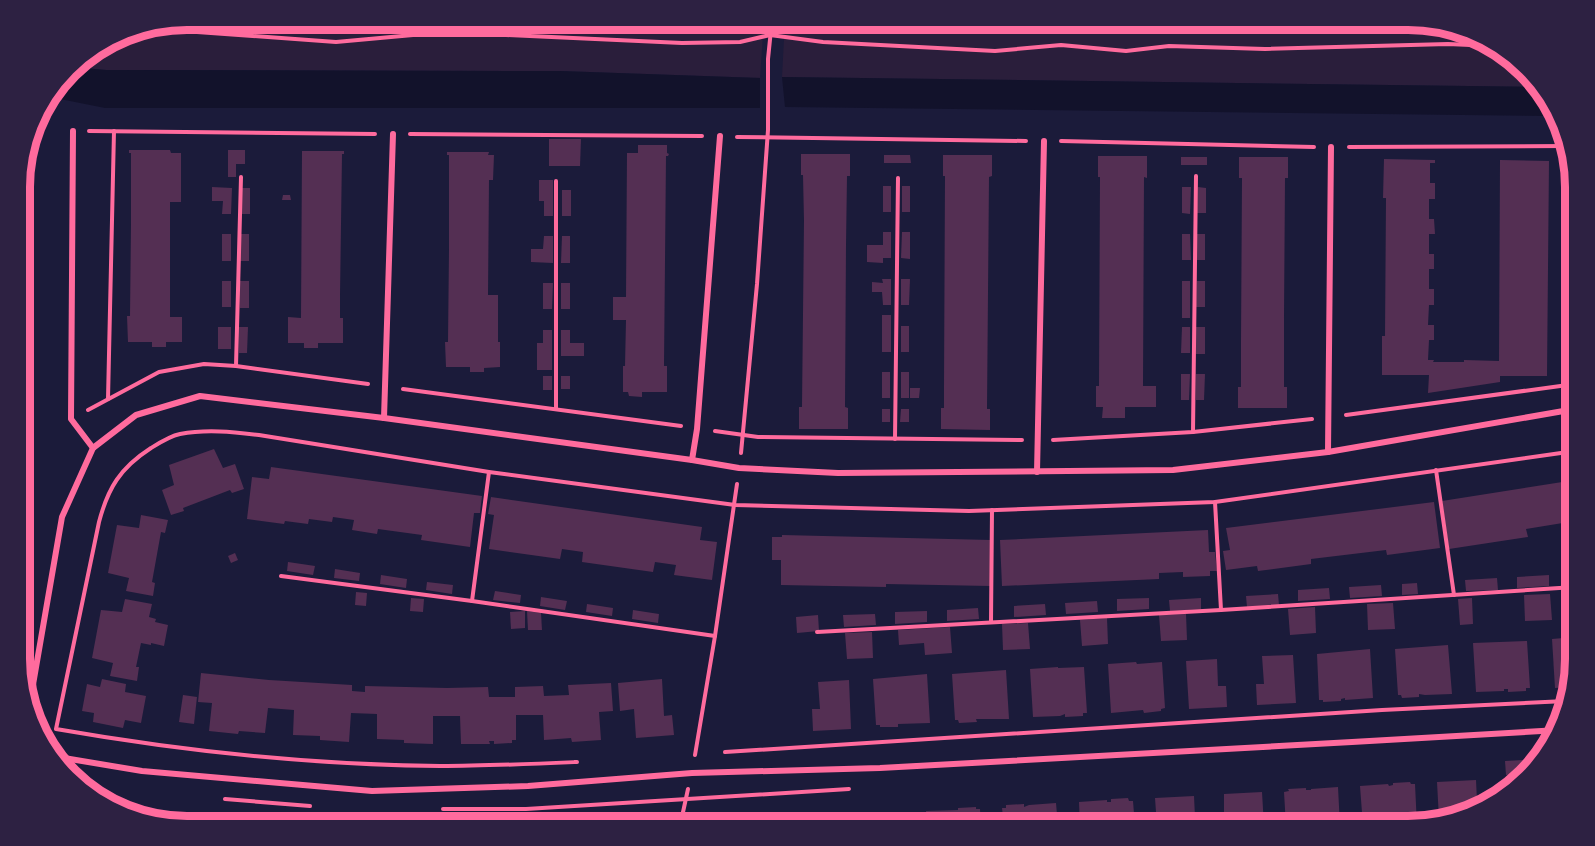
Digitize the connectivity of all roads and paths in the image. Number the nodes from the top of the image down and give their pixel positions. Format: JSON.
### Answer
{"nodes":[{"id":1,"x":471,"y":30,"type":"edge"},
{"id":2,"x":771,"y":30,"type":"edge"},
{"id":3,"x":164,"y":32,"type":"edge"},
{"id":4,"x":471,"y":35,"type":"junction"},
{"id":5,"x":770,"y":36,"type":"junction"},
{"id":6,"x":1475,"y":45,"type":"edge"},
{"id":7,"x":73,"y":131,"type":"joint"},
{"id":8,"x":114,"y":131,"type":"junction"},
{"id":9,"x":393,"y":134,"type":"junction"},
{"id":10,"x":720,"y":136,"type":"junction"},
{"id":11,"x":767,"y":137,"type":"junction"},
{"id":12,"x":1044,"y":141,"type":"junction"},
{"id":13,"x":1560,"y":146,"type":"edge"},
{"id":14,"x":1331,"y":147,"type":"junction"},
{"id":15,"x":1196,"y":176,"type":"dead end"},
{"id":16,"x":241,"y":177,"type":"dead end"},
{"id":17,"x":898,"y":178,"type":"dead end"},
{"id":18,"x":556,"y":181,"type":"dead end"},
{"id":19,"x":236,"y":366,"type":"junction"},
{"id":20,"x":1565,"y":385,"type":"edge"},
{"id":21,"x":385,"y":386,"type":"junction"},
{"id":22,"x":108,"y":399,"type":"junction"},
{"id":23,"x":556,"y":409,"type":"junction"},
{"id":24,"x":1565,"y":411,"type":"edge"},
{"id":25,"x":1329,"y":417,"type":"junction"},
{"id":26,"x":384,"y":418,"type":"junction"},
{"id":27,"x":71,"y":419,"type":"junction"},
{"id":28,"x":697,"y":429,"type":"junction"},
{"id":29,"x":1194,"y":432,"type":"junction"},
{"id":30,"x":743,"y":436,"type":"junction"},
{"id":31,"x":895,"y":439,"type":"junction"},
{"id":32,"x":1038,"y":440,"type":"junction"},
{"id":33,"x":93,"y":448,"type":"junction"},
{"id":34,"x":1328,"y":452,"type":"junction"},
{"id":35,"x":1565,"y":452,"type":"edge"},
{"id":36,"x":693,"y":460,"type":"junction"},
{"id":37,"x":739,"y":468,"type":"junction"},
{"id":38,"x":1436,"y":470,"type":"junction"},
{"id":39,"x":489,"y":472,"type":"junction"},
{"id":40,"x":1038,"y":472,"type":"junction"},
{"id":41,"x":1215,"y":502,"type":"junction"},
{"id":42,"x":735,"y":505,"type":"junction"},
{"id":43,"x":992,"y":510,"type":"junction"},
{"id":44,"x":281,"y":576,"type":"dead end"},
{"id":45,"x":1565,"y":588,"type":"edge"},
{"id":46,"x":1454,"y":595,"type":"junction"},
{"id":47,"x":472,"y":601,"type":"junction"},
{"id":48,"x":1221,"y":610,"type":"junction"},
{"id":49,"x":991,"y":622,"type":"junction"},
{"id":50,"x":817,"y":632,"type":"dead end"},
{"id":51,"x":715,"y":636,"type":"junction"},
{"id":52,"x":33,"y":687,"type":"edge"},
{"id":53,"x":1559,"y":701,"type":"edge"},
{"id":54,"x":1548,"y":731,"type":"edge"},
{"id":55,"x":707,"y":753,"type":"dead end"},
{"id":56,"x":718,"y":753,"type":"dead end"},
{"id":57,"x":695,"y":754,"type":"junction"},
{"id":58,"x":684,"y":755,"type":"dead end"},
{"id":59,"x":66,"y":758,"type":"edge"},
{"id":60,"x":583,"y":762,"type":"dead end"},
{"id":61,"x":692,"y":773,"type":"junction"},
{"id":62,"x":682,"y":816,"type":"edge"}],
"edges":[{"from":1,"to":4,"type":"path"},
{"from":2,"to":5,"type":"path"},
{"from":3,"to":4,"type":"path"},
{"from":4,"to":5,"type":"path"},
{"from":5,"to":6,"type":"path"},
{"from":5,"to":11,"type":"path"},
{"from":7,"to":8,"type":"path"},
{"from":7,"to":27,"type":"street"},
{"from":8,"to":9,"type":"path"},
{"from":8,"to":22,"type":"path"},
{"from":9,"to":10,"type":"path"},
{"from":9,"to":21,"type":"street"},
{"from":10,"to":11,"type":"path"},
{"from":10,"to":28,"type":"street"},
{"from":11,"to":12,"type":"path"},
{"from":11,"to":30,"type":"path"},
{"from":12,"to":14,"type":"path"},
{"from":12,"to":32,"type":"street"},
{"from":13,"to":14,"type":"path"},
{"from":14,"to":25,"type":"street"},
{"from":15,"to":29,"type":"path"},
{"from":16,"to":19,"type":"path"},
{"from":17,"to":31,"type":"path"},
{"from":18,"to":23,"type":"path"},
{"from":19,"to":21,"type":"path"},
{"from":19,"to":22,"type":"path"},
{"from":20,"to":25,"type":"path"},
{"from":21,"to":23,"type":"path"},
{"from":21,"to":26,"type":"street"},
{"from":22,"to":27,"type":"path"},
{"from":23,"to":28,"type":"path"},
{"from":24,"to":34,"type":"street"},
{"from":25,"to":29,"type":"path"},
{"from":25,"to":34,"type":"street"},
{"from":26,"to":33,"type":"street"},
{"from":26,"to":36,"type":"street"},
{"from":27,"to":33,"type":"street"},
{"from":28,"to":30,"type":"path"},
{"from":28,"to":36,"type":"street"},
{"from":29,"to":32,"type":"path"},
{"from":30,"to":31,"type":"path"},
{"from":30,"to":37,"type":"path"},
{"from":31,"to":32,"type":"path"},
{"from":32,"to":40,"type":"street"},
{"from":33,"to":52,"type":"street"},
{"from":34,"to":40,"type":"street"},
{"from":35,"to":38,"type":"path"},
{"from":36,"to":37,"type":"street"},
{"from":37,"to":40,"type":"street"},
{"from":37,"to":42,"type":"path"},
{"from":38,"to":41,"type":"path"},
{"from":38,"to":46,"type":"path"},
{"from":39,"to":42,"type":"path"},
{"from":39,"to":47,"type":"path"},
{"from":39,"to":60,"type":"path"},
{"from":41,"to":43,"type":"path"},
{"from":41,"to":48,"type":"path"},
{"from":42,"to":43,"type":"path"},
{"from":42,"to":51,"type":"path"},
{"from":43,"to":49,"type":"path"},
{"from":44,"to":47,"type":"path"},
{"from":45,"to":46,"type":"path"},
{"from":46,"to":48,"type":"path"},
{"from":47,"to":51,"type":"path"},
{"from":48,"to":49,"type":"path"},
{"from":49,"to":50,"type":"path"},
{"from":51,"to":57,"type":"path"},
{"from":53,"to":56,"type":"path"},
{"from":54,"to":61,"type":"street"},
{"from":55,"to":57,"type":"path"},
{"from":57,"to":58,"type":"path"},
{"from":57,"to":61,"type":"path"},
{"from":59,"to":61,"type":"street"},
{"from":61,"to":62,"type":"path"}]}
